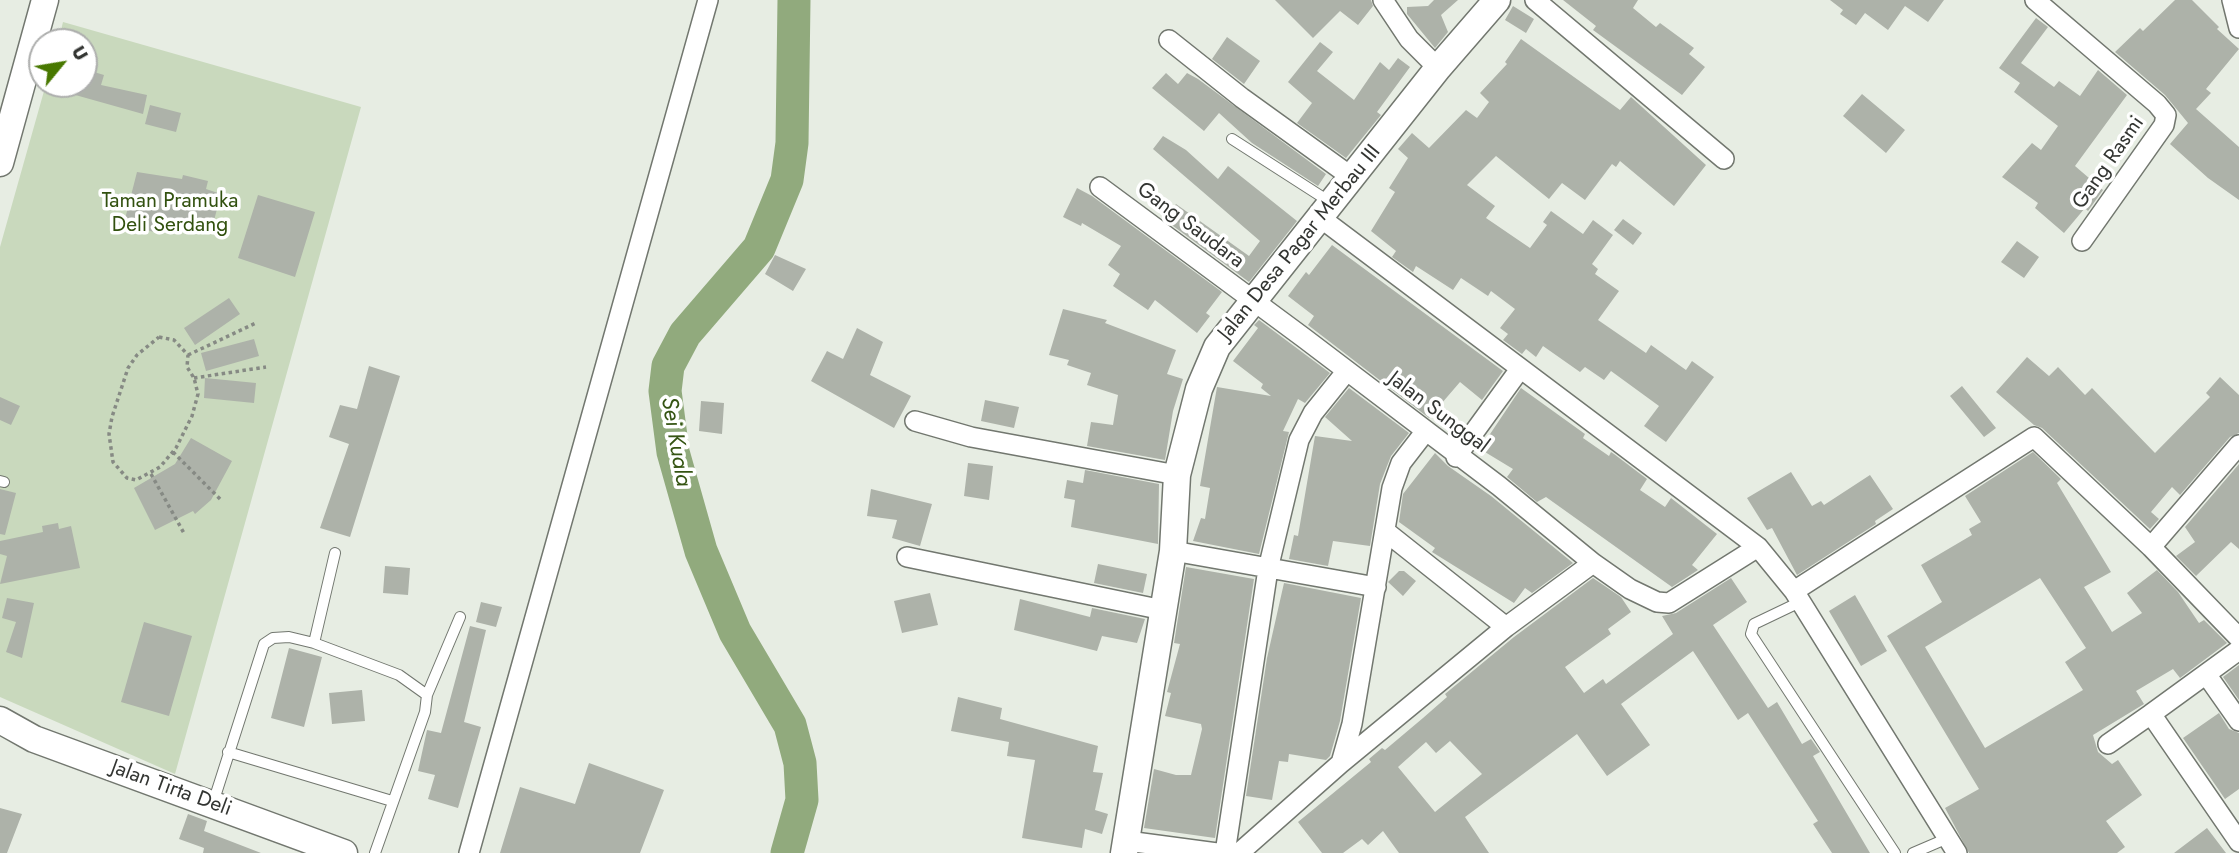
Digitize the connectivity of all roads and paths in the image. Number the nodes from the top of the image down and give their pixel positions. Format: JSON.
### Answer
{"nodes":[{"id":1,"x":45,"y":0,"type":"edge"},
{"id":2,"x":708,"y":0,"type":"edge"},
{"id":3,"x":1383,"y":0,"type":"edge"},
{"id":4,"x":1497,"y":0,"type":"edge"},
{"id":5,"x":1535,"y":0,"type":"edge"},
{"id":6,"x":2035,"y":0,"type":"edge"},
{"id":7,"x":2232,"y":0,"type":"edge"},
{"id":8,"x":2239,"y":28,"type":"edge"},
{"id":9,"x":1170,"y":40,"type":"dead end"},
{"id":10,"x":1438,"y":68,"type":"junction"},
{"id":11,"x":1232,"y":139,"type":"dead end"},
{"id":12,"x":1724,"y":159,"type":"dead end"},
{"id":13,"x":0,"y":163,"type":"edge"},
{"id":14,"x":1353,"y":178,"type":"junction"},
{"id":15,"x":1100,"y":187,"type":"dead end"},
{"id":16,"x":1327,"y":212,"type":"junction"},
{"id":17,"x":2082,"y":241,"type":"dead end"},
{"id":18,"x":1253,"y":301,"type":"junction"},
{"id":19,"x":256,"y":323,"type":"dead end"},
{"id":20,"x":188,"y":355,"type":"junction"},
{"id":21,"x":266,"y":367,"type":"dead end"},
{"id":22,"x":1520,"y":369,"type":"junction"},
{"id":23,"x":1346,"y":372,"type":"junction"},
{"id":24,"x":194,"y":378,"type":"junction"},
{"id":25,"x":915,"y":421,"type":"dead end"},
{"id":26,"x":1425,"y":432,"type":"junction"},
{"id":27,"x":2239,"y":445,"type":"edge"},
{"id":28,"x":173,"y":453,"type":"junction"},
{"id":29,"x":1456,"y":457,"type":"junction"},
{"id":30,"x":151,"y":474,"type":"junction"},
{"id":31,"x":1177,"y":475,"type":"junction"},
{"id":32,"x":222,"y":501,"type":"dead end"},
{"id":33,"x":1385,"y":531,"type":"junction"},
{"id":34,"x":185,"y":535,"type":"dead end"},
{"id":35,"x":1758,"y":547,"type":"junction"},
{"id":36,"x":2151,"y":547,"type":"junction"},
{"id":37,"x":1173,"y":551,"type":"junction"},
{"id":38,"x":335,"y":553,"type":"dead end"},
{"id":39,"x":907,"y":557,"type":"dead end"},
{"id":40,"x":1593,"y":563,"type":"junction"},
{"id":41,"x":1268,"y":569,"type":"junction"},
{"id":42,"x":1376,"y":587,"type":"junction"},
{"id":43,"x":1797,"y":596,"type":"junction"},
{"id":44,"x":1163,"y":610,"type":"junction"},
{"id":45,"x":460,"y":617,"type":"dead end"},
{"id":46,"x":1506,"y":627,"type":"junction"},
{"id":47,"x":2239,"y":638,"type":"edge"},
{"id":48,"x":314,"y":643,"type":"junction"},
{"id":49,"x":2239,"y":650,"type":"edge"},
{"id":50,"x":2206,"y":674,"type":"junction"},
{"id":51,"x":427,"y":695,"type":"junction"},
{"id":52,"x":2151,"y":714,"type":"junction"},
{"id":53,"x":0,"y":720,"type":"edge"},
{"id":54,"x":2239,"y":721,"type":"edge"},
{"id":55,"x":2108,"y":744,"type":"dead end"},
{"id":56,"x":228,"y":752,"type":"junction"},
{"id":57,"x":1341,"y":763,"type":"junction"},
{"id":58,"x":392,"y":801,"type":"junction"},
{"id":59,"x":213,"y":803,"type":"junction"},
{"id":60,"x":2239,"y":842,"type":"edge"},
{"id":61,"x":1952,"y":846,"type":"edge"},
{"id":62,"x":1125,"y":847,"type":"edge"},
{"id":63,"x":344,"y":853,"type":"edge"},
{"id":64,"x":375,"y":853,"type":"edge"},
{"id":65,"x":469,"y":853,"type":"edge"},
{"id":66,"x":1217,"y":853,"type":"edge"},
{"id":67,"x":1226,"y":853,"type":"edge"},
{"id":68,"x":1238,"y":853,"type":"edge"},
{"id":69,"x":1895,"y":853,"type":"edge"},
{"id":70,"x":1913,"y":853,"type":"edge"}],
"edges":[{"from":1,"to":13,"type":"street"},
{"from":2,"to":65,"type":"street"},
{"from":3,"to":10,"type":"street"},
{"from":4,"to":10,"type":"street","name":"Jalan Desa Pagar Merbau III"},
{"from":5,"to":12,"type":"street"},
{"from":6,"to":17,"type":"street","name":"Gang Rasmi"},
{"from":7,"to":8,"type":"street"},
{"from":9,"to":14,"type":"street"},
{"from":10,"to":14,"type":"street","name":"Jalan Desa Pagar Merbau III"},
{"from":11,"to":16,"type":"lane"},
{"from":14,"to":16,"type":"street","name":"Jalan Desa Pagar Merbau III"},
{"from":15,"to":18,"type":"street","name":"Gang Saudara"},
{"from":16,"to":18,"type":"street","name":"Jalan Desa Pagar Merbau III"},
{"from":16,"to":22,"type":"street"},
{"from":18,"to":23,"type":"street","name":"Jalan Sunggal"},
{"from":18,"to":31,"type":"street","name":"Jalan Desa Pagar Merbau III"},
{"from":19,"to":20,"type":"path"},
{"from":20,"to":24,"type":"path"},
{"from":20,"to":30,"type":"path"},
{"from":21,"to":24,"type":"path"},
{"from":22,"to":29,"type":"street"},
{"from":22,"to":35,"type":"street"},
{"from":23,"to":26,"type":"street","name":"Jalan Sunggal"},
{"from":23,"to":41,"type":"street"},
{"from":24,"to":28,"type":"path"},
{"from":25,"to":31,"type":"street"},
{"from":26,"to":29,"type":"street","name":"Jalan Sunggal"},
{"from":26,"to":33,"type":"street"},
{"from":27,"to":36,"type":"street"},
{"from":28,"to":30,"type":"path"},
{"from":28,"to":32,"type":"path"},
{"from":29,"to":40,"type":"street","name":"Jalan Sunggal"},
{"from":30,"to":34,"type":"path"},
{"from":31,"to":37,"type":"street","name":"Jalan Desa Pagar Merbau III"},
{"from":33,"to":42,"type":"street"},
{"from":33,"to":46,"type":"street"},
{"from":35,"to":40,"type":"street","name":"Jalan Sunggal"},
{"from":35,"to":43,"type":"street"},
{"from":36,"to":43,"type":"street"},
{"from":36,"to":47,"type":"street"},
{"from":37,"to":41,"type":"street"},
{"from":37,"to":44,"type":"street","name":"Jalan Desa Pagar Merbau III"},
{"from":38,"to":48,"type":"lane"},
{"from":39,"to":44,"type":"street"},
{"from":40,"to":46,"type":"street"},
{"from":41,"to":42,"type":"street"},
{"from":41,"to":67,"type":"street"},
{"from":42,"to":57,"type":"street"},
{"from":43,"to":61,"type":"street"},
{"from":43,"to":69,"type":"lane"},
{"from":44,"to":62,"type":"street","name":"Jalan Desa Pagar Merbau III"},
{"from":45,"to":51,"type":"lane"},
{"from":46,"to":57,"type":"street"},
{"from":48,"to":51,"type":"lane"},
{"from":48,"to":56,"type":"lane"},
{"from":49,"to":50,"type":"street"},
{"from":50,"to":52,"type":"street"},
{"from":50,"to":54,"type":"street"},
{"from":51,"to":58,"type":"lane"},
{"from":52,"to":55,"type":"street"},
{"from":52,"to":60,"type":"street"},
{"from":53,"to":59,"type":"street","name":"Jalan Tirta Deli"},
{"from":56,"to":58,"type":"lane"},
{"from":56,"to":59,"type":"lane"},
{"from":57,"to":68,"type":"street"},
{"from":58,"to":64,"type":"lane"},
{"from":59,"to":63,"type":"street","name":"Jalan Tirta Deli"},
{"from":61,"to":70,"type":"lane"},
{"from":62,"to":66,"type":"street"}]}
